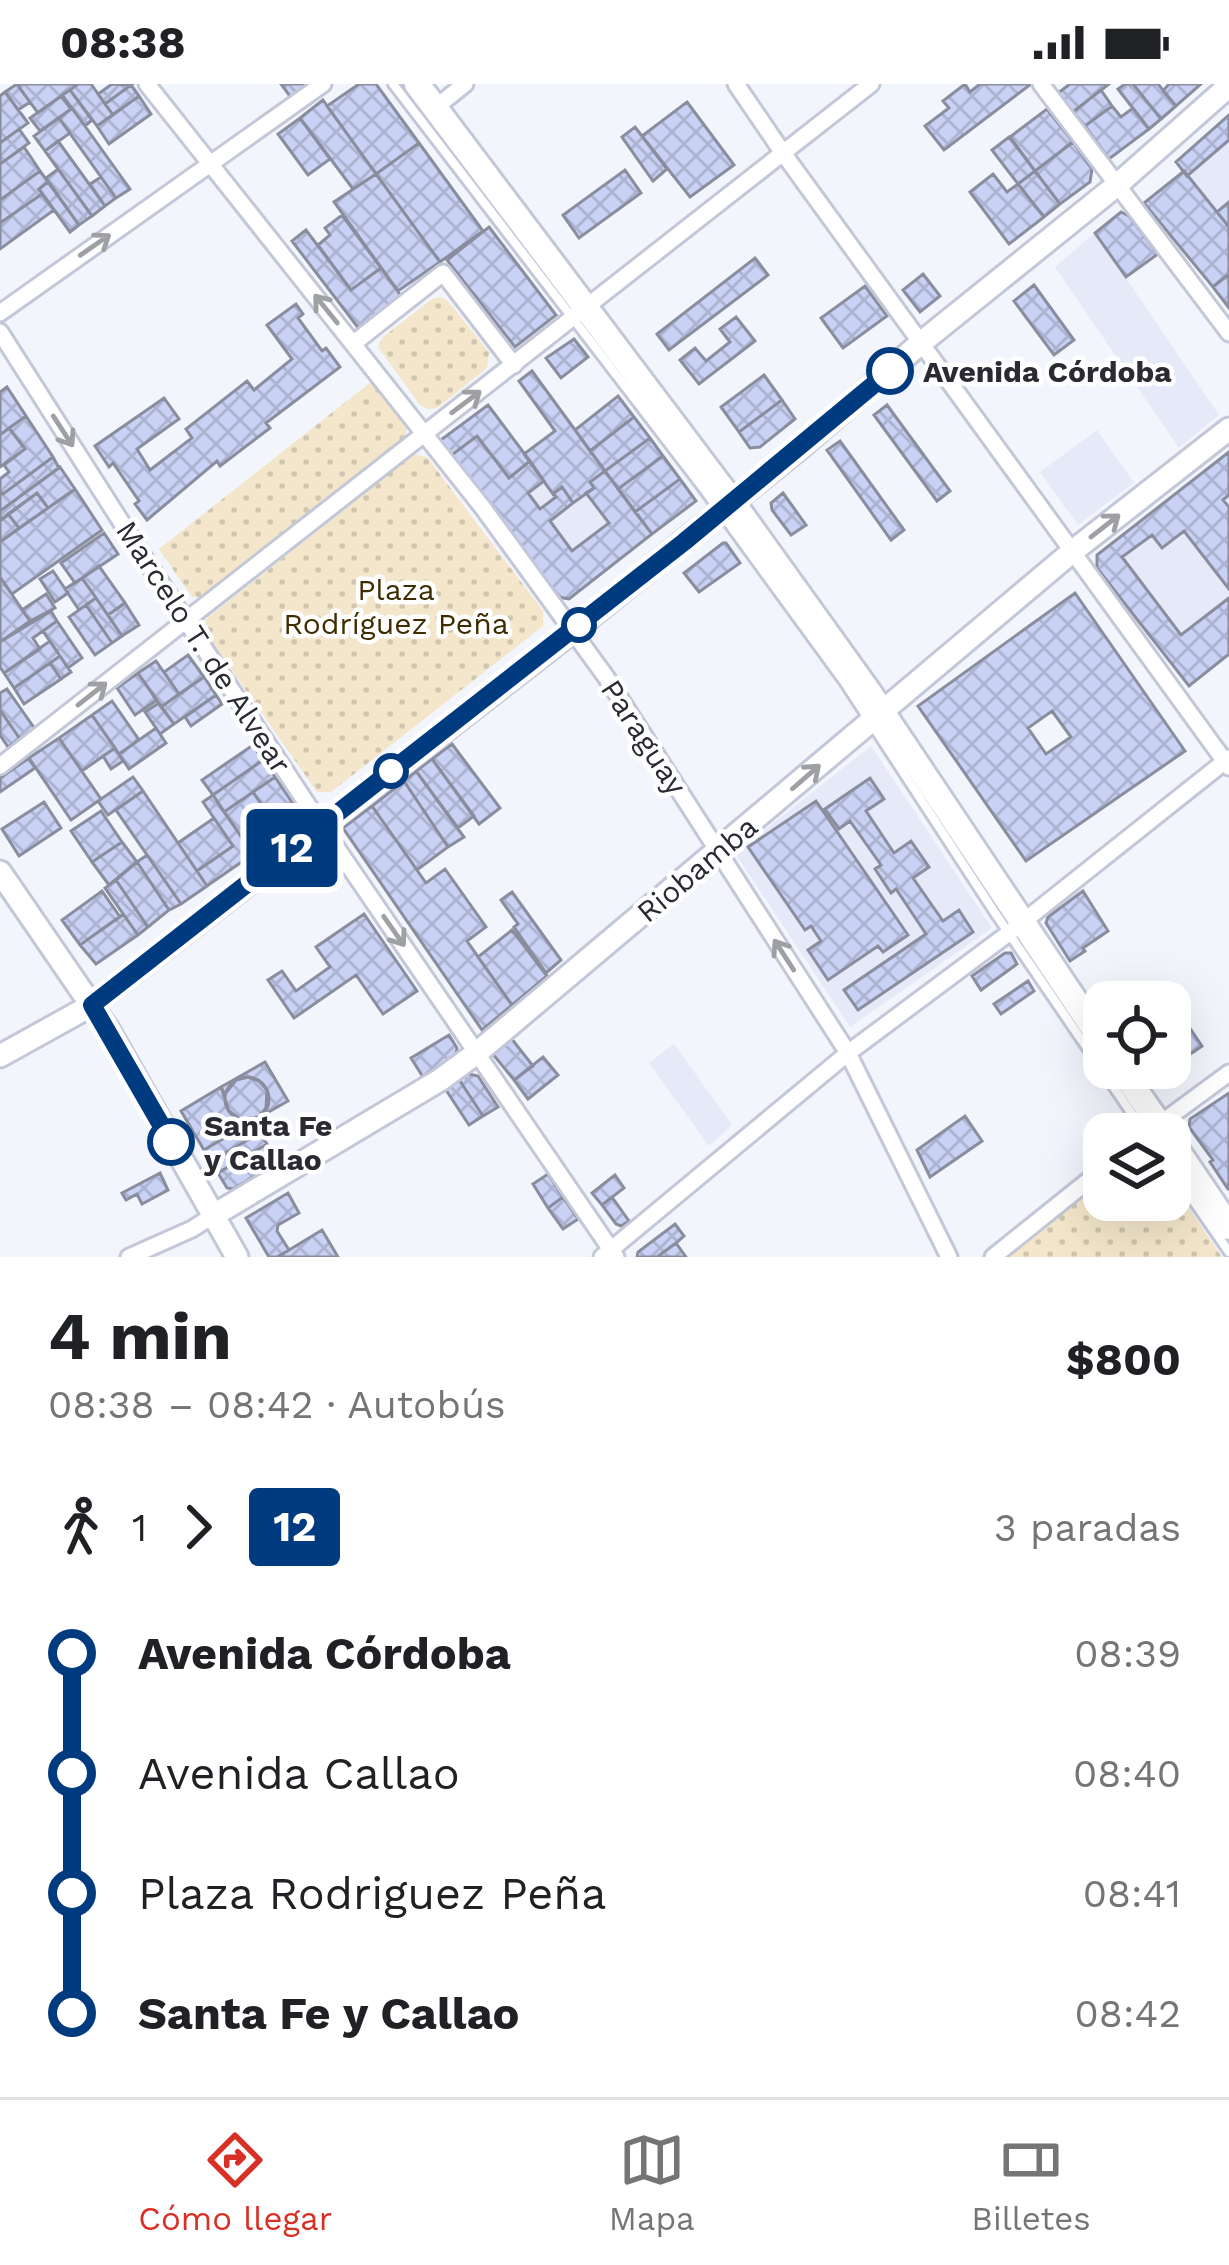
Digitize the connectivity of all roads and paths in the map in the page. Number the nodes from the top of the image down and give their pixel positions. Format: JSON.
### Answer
{"nodes":[{"id":1,"x":148,"y":84,"type":"edge"},
{"id":2,"x":323,"y":84,"type":"edge"},
{"id":3,"x":392,"y":84,"type":"edge"},
{"id":4,"x":417,"y":84,"type":"edge"},
{"id":5,"x":466,"y":84,"type":"edge"},
{"id":6,"x":871,"y":84,"type":"edge"},
{"id":7,"x":1041,"y":84,"type":"edge"},
{"id":8,"x":740,"y":85,"type":"edge"},
{"id":9,"x":1229,"y":86,"type":"edge"},
{"id":10,"x":435,"y":108,"type":"junction"},
{"id":11,"x":783,"y":153,"type":"junction"},
{"id":12,"x":210,"y":164,"type":"junction"},
{"id":13,"x":1117,"y":185,"type":"junction"},
{"id":14,"x":0,"y":313,"type":"edge"},
{"id":15,"x":581,"y":314,"type":"junction"},
{"id":16,"x":0,"y":332,"type":"edge"},
{"id":17,"x":1229,"y":333,"type":"edge"},
{"id":18,"x":922,"y":342,"type":"junction"},
{"id":19,"x":354,"y":343,"type":"junction"},
{"id":20,"x":514,"y":365,"type":"junction"},
{"id":21,"x":1229,"y":429,"type":"edge"},
{"id":22,"x":424,"y":434,"type":"junction"},
{"id":23,"x":727,"y":508,"type":"junction"},
{"id":24,"x":1073,"y":551,"type":"junction"},
{"id":25,"x":186,"y":622,"type":"junction"},
{"id":26,"x":574,"y":630,"type":"junction"},
{"id":27,"x":876,"y":716,"type":"junction"},
{"id":28,"x":1228,"y":762,"type":"edge"},
{"id":29,"x":0,"y":766,"type":"edge"},
{"id":30,"x":321,"y":825,"type":"junction"},
{"id":31,"x":718,"y":853,"type":"junction"},
{"id":32,"x":0,"y":872,"type":"edge"},
{"id":33,"x":1015,"y":928,"type":"junction"},
{"id":34,"x":92,"y":1005,"type":"junction"},
{"id":35,"x":1083,"y":1017,"type":"edge"},
{"id":36,"x":478,"y":1052,"type":"junction"},
{"id":37,"x":848,"y":1053,"type":"junction"},
{"id":38,"x":0,"y":1056,"type":"edge"},
{"id":39,"x":1229,"y":1073,"type":"edge"},
{"id":40,"x":1146,"y":1113,"type":"edge"},
{"id":41,"x":1183,"y":1113,"type":"edge"},
{"id":42,"x":1191,"y":1175,"type":"edge"},
{"id":43,"x":1083,"y":1185,"type":"edge"},
{"id":44,"x":1191,"y":1197,"type":"edge"},
{"id":45,"x":214,"y":1215,"type":"junction"},
{"id":46,"x":1229,"y":1227,"type":"edge"},
{"id":47,"x":1229,"y":1252,"type":"edge"},
{"id":48,"x":610,"y":1255,"type":"edge"},
{"id":49,"x":128,"y":1257,"type":"edge"},
{"id":50,"x":237,"y":1257,"type":"edge"},
{"id":51,"x":950,"y":1257,"type":"edge"},
{"id":52,"x":993,"y":1257,"type":"edge"}],
"edges":[{"from":1,"to":12,"type":"street","name":"Paraguay"},
{"from":2,"to":12,"type":"street"},
{"from":3,"to":15,"type":"lane"},
{"from":4,"to":10,"type":"main road"},
{"from":5,"to":10,"type":"street"},
{"from":6,"to":11,"type":"street"},
{"from":7,"to":13,"type":"street"},
{"from":8,"to":11,"type":"street"},
{"from":9,"to":13,"type":"main road"},
{"from":10,"to":15,"type":"main road"},
{"from":11,"to":15,"type":"street"},
{"from":11,"to":18,"type":"street"},
{"from":14,"to":12,"type":"street","one_way":true},
{"from":19,"to":12,"type":"street","name":"Paraguay","one_way":true},
{"from":13,"to":17,"type":"street"},
{"from":13,"to":18,"type":"main road"},
{"from":15,"to":20,"type":"street"},
{"from":15,"to":23,"type":"main road"},
{"from":16,"to":25,"type":"street","name":"Marcelo T. de Alvear","one_way":true},
{"from":18,"to":23,"type":"main road"},
{"from":18,"to":24,"type":"street"},
{"from":19,"to":20,"type":"street"},
{"from":19,"to":22,"type":"street","name":"Paraguay"},
{"from":22,"to":20,"type":"street","one_way":true},
{"from":24,"to":21,"type":"main road","name":"Riobamba","one_way":true},
{"from":22,"to":25,"type":"street"},
{"from":22,"to":26,"type":"street","name":"Paraguay"},
{"from":23,"to":26,"type":"main road"},
{"from":23,"to":27,"type":"main road"},
{"from":24,"to":27,"type":"main road","name":"Riobamba"},
{"from":24,"to":28,"type":"street"},
{"from":29,"to":25,"type":"street","one_way":true},
{"from":25,"to":30,"type":"street","name":"Marcelo T. de Alvear"},
{"from":26,"to":30,"type":"main road"},
{"from":26,"to":31,"type":"street","name":"Paraguay"},
{"from":31,"to":27,"type":"main road","name":"Riobamba","one_way":true},
{"from":27,"to":33,"type":"main road"},
{"from":28,"to":33,"type":"street"},
{"from":30,"to":34,"type":"main road"},
{"from":30,"to":36,"type":"street","name":"Marcelo T. de Alvear","one_way":true},
{"from":31,"to":36,"type":"main road","name":"Riobamba"},
{"from":37,"to":31,"type":"street","name":"Paraguay","one_way":true},
{"from":32,"to":34,"type":"main road"},
{"from":33,"to":35,"type":"main road"},
{"from":33,"to":37,"type":"street"},
{"from":33,"to":40,"type":"lane"},
{"from":34,"to":38,"type":"main road"},
{"from":34,"to":45,"type":"main road"},
{"from":36,"to":45,"type":"main road","name":"Riobamba"},
{"from":36,"to":48,"type":"street","name":"Marcelo T. de Alvear"},
{"from":37,"to":48,"type":"street"},
{"from":37,"to":51,"type":"street","name":"Paraguay"},
{"from":39,"to":41,"type":"street"},
{"from":42,"to":46,"type":"main road"},
{"from":43,"to":52,"type":"street"},
{"from":44,"to":47,"type":"lane"},
{"from":45,"to":49,"type":"street","name":"Riobamba"},
{"from":45,"to":50,"type":"main road"}]}
